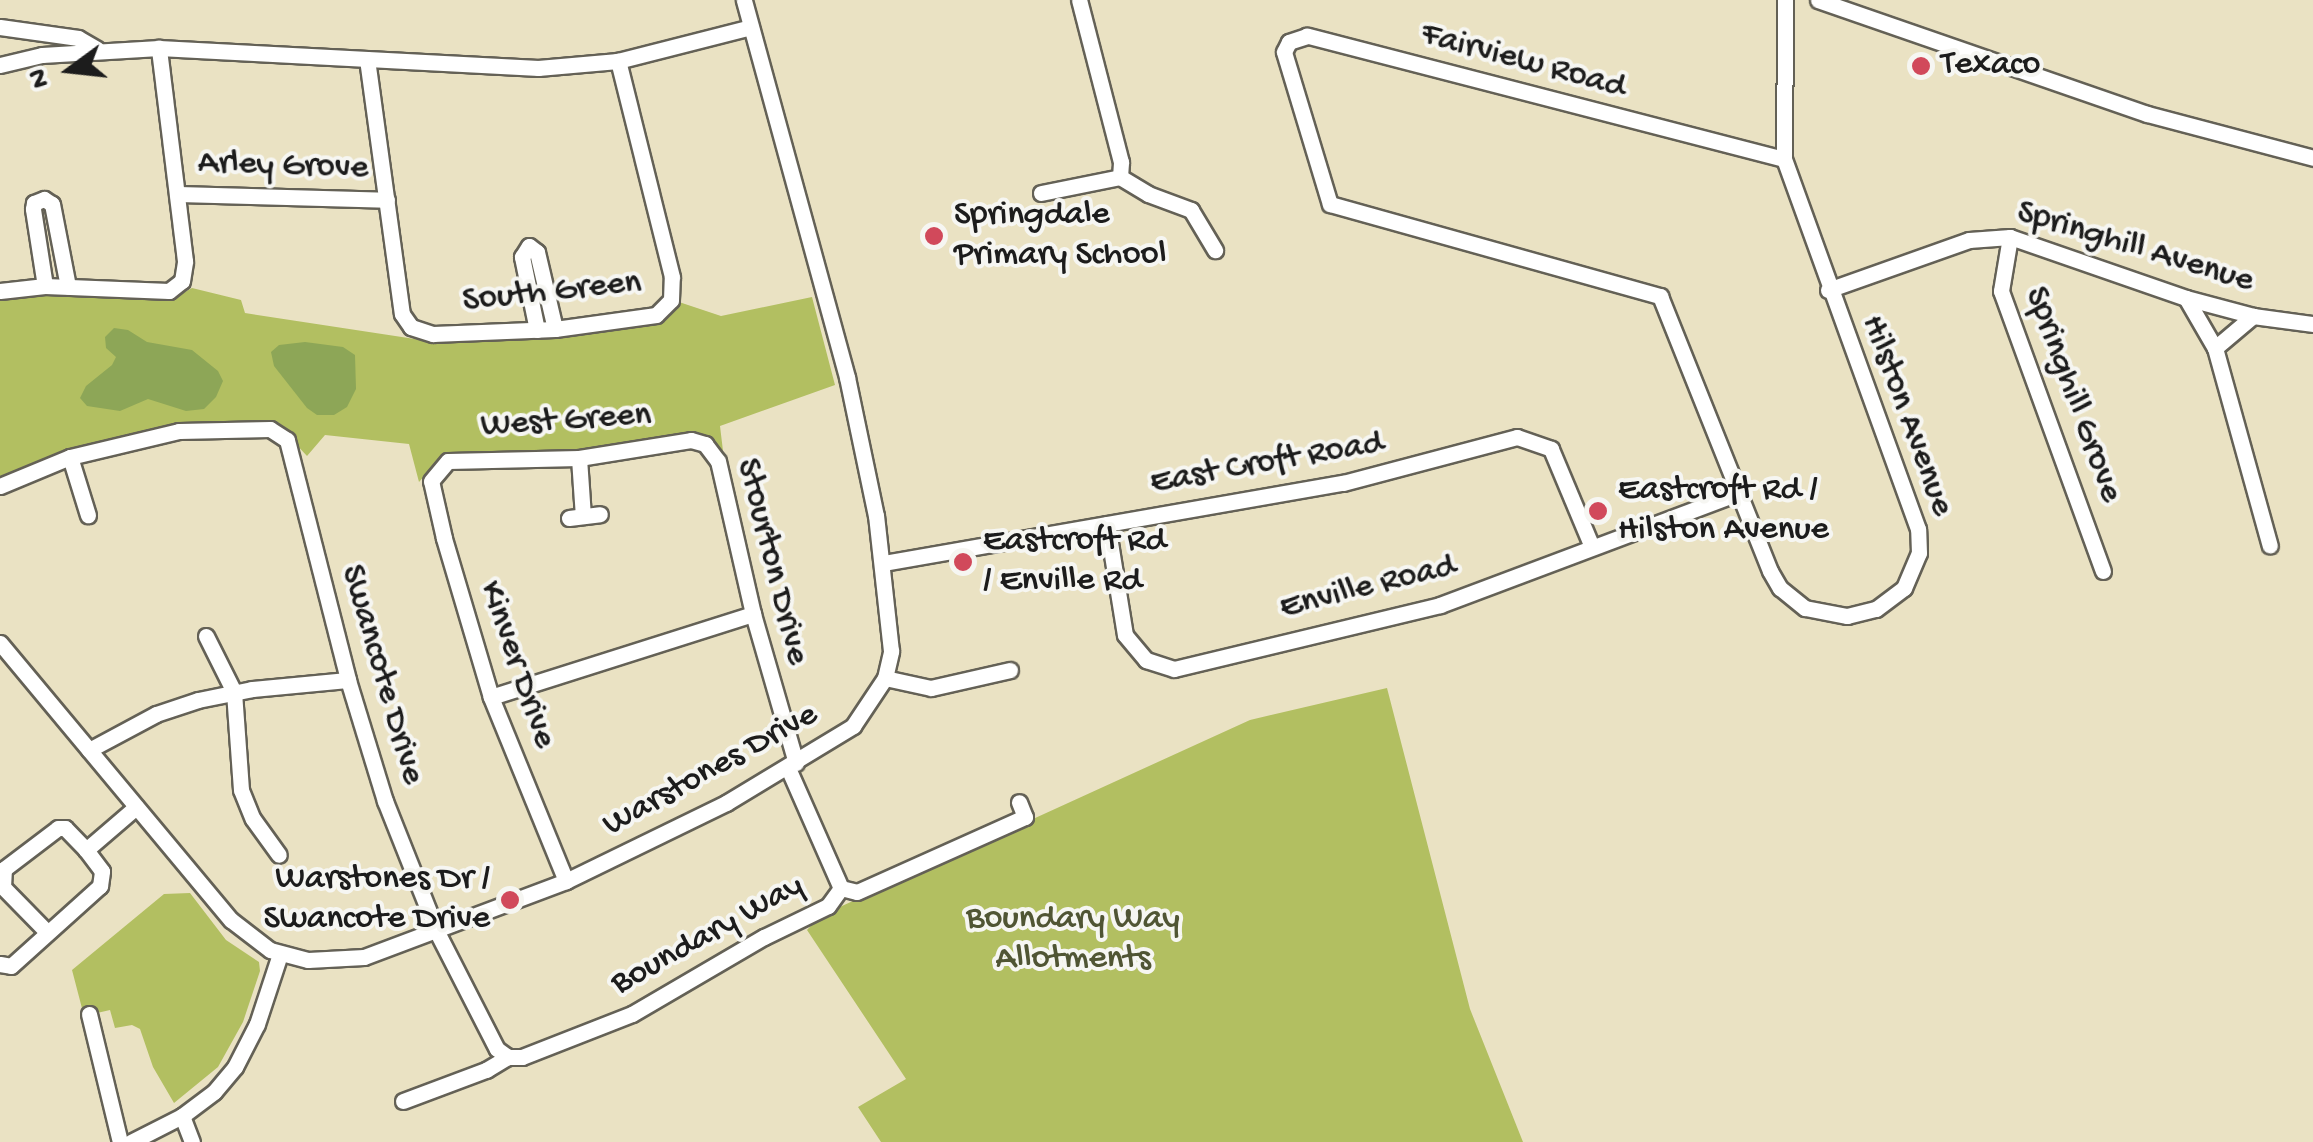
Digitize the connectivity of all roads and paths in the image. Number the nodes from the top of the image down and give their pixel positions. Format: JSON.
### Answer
{"nodes":[{"id":1,"x":744,"y":0,"type":"edge"},
{"id":2,"x":1079,"y":0,"type":"edge"},
{"id":3,"x":1785,"y":0,"type":"edge"},
{"id":4,"x":1818,"y":0,"type":"edge"},
{"id":5,"x":0,"y":27,"type":"edge"},
{"id":6,"x":751,"y":27,"type":"junction"},
{"id":7,"x":159,"y":48,"type":"junction"},
{"id":8,"x":98,"y":50,"type":"junction"},
{"id":9,"x":367,"y":58,"type":"junction"},
{"id":10,"x":618,"y":61,"type":"junction"},
{"id":11,"x":0,"y":65,"type":"edge"},
{"id":12,"x":2313,"y":158,"type":"edge"},
{"id":13,"x":1784,"y":159,"type":"junction"},
{"id":14,"x":1120,"y":177,"type":"junction"},
{"id":15,"x":1041,"y":192,"type":"dead end"},
{"id":16,"x":178,"y":194,"type":"junction"},
{"id":17,"x":386,"y":200,"type":"junction"},
{"id":18,"x":2010,"y":237,"type":"junction"},
{"id":19,"x":1215,"y":250,"type":"dead end"},
{"id":20,"x":46,"y":286,"type":"junction"},
{"id":21,"x":68,"y":286,"type":"junction"},
{"id":22,"x":1828,"y":290,"type":"junction"},
{"id":23,"x":0,"y":292,"type":"edge"},
{"id":24,"x":2186,"y":298,"type":"junction"},
{"id":25,"x":1664,"y":302,"type":"joint"},
{"id":26,"x":2253,"y":316,"type":"junction"},
{"id":27,"x":2313,"y":324,"type":"edge"},
{"id":28,"x":555,"y":329,"type":"junction"},
{"id":29,"x":537,"y":330,"type":"junction"},
{"id":30,"x":2215,"y":348,"type":"junction"},
{"id":31,"x":696,"y":440,"type":"joint"},
{"id":32,"x":70,"y":457,"type":"junction"},
{"id":33,"x":579,"y":458,"type":"junction"},
{"id":34,"x":441,"y":465,"type":"joint"},
{"id":35,"x":0,"y":486,"type":"edge"},
{"id":36,"x":1738,"y":494,"type":"junction"},
{"id":37,"x":88,"y":514,"type":"dead end"},
{"id":38,"x":584,"y":516,"type":"dead end"},
{"id":39,"x":1107,"y":524,"type":"junction"},
{"id":40,"x":2270,"y":546,"type":"dead end"},
{"id":41,"x":1592,"y":547,"type":"junction"},
{"id":42,"x":883,"y":563,"type":"junction"},
{"id":43,"x":2103,"y":571,"type":"dead end"},
{"id":44,"x":753,"y":614,"type":"junction"},
{"id":45,"x":206,"y":636,"type":"dead end"},
{"id":46,"x":0,"y":643,"type":"edge"},
{"id":47,"x":1010,"y":670,"type":"dead end"},
{"id":48,"x":885,"y":678,"type":"junction"},
{"id":49,"x":348,"y":680,"type":"junction"},
{"id":50,"x":234,"y":692,"type":"junction"},
{"id":51,"x":491,"y":697,"type":"junction"},
{"id":52,"x":89,"y":750,"type":"junction"},
{"id":53,"x":792,"y":766,"type":"junction"},
{"id":54,"x":238,"y":778,"type":"junction"},
{"id":55,"x":218,"y":780,"type":"dead end"},
{"id":56,"x":1019,"y":802,"type":"dead end"},
{"id":57,"x":136,"y":807,"type":"junction"},
{"id":58,"x":86,"y":850,"type":"junction"},
{"id":59,"x":279,"y":854,"type":"dead end"},
{"id":60,"x":566,"y":881,"type":"junction"},
{"id":61,"x":841,"y":888,"type":"junction"},
{"id":62,"x":47,"y":932,"type":"junction"},
{"id":63,"x":437,"y":932,"type":"junction"},
{"id":64,"x":280,"y":954,"type":"junction"},
{"id":65,"x":0,"y":964,"type":"edge"},
{"id":66,"x":89,"y":1014,"type":"dead end"},
{"id":67,"x":508,"y":1057,"type":"junction"},
{"id":68,"x":403,"y":1100,"type":"dead end"},
{"id":69,"x":182,"y":1116,"type":"junction"},
{"id":70,"x":120,"y":1142,"type":"edge"},
{"id":71,"x":130,"y":1142,"type":"edge"},
{"id":72,"x":192,"y":1142,"type":"edge"}],
"edges":[{"from":1,"to":6,"type":"street","name":"Warstones Drive"},
{"from":2,"to":14,"type":"street"},
{"from":3,"to":13,"type":"street","name":"Hilston Avenue"},
{"from":4,"to":12,"type":"street"},
{"from":5,"to":8,"type":"street"},
{"from":6,"to":10,"type":"street"},
{"from":6,"to":42,"type":"street","name":"Warstones Drive"},
{"from":7,"to":8,"type":"street"},
{"from":7,"to":9,"type":"street"},
{"from":7,"to":16,"type":"street"},
{"from":8,"to":11,"type":"street"},
{"from":9,"to":10,"type":"street"},
{"from":9,"to":17,"type":"street"},
{"from":10,"to":28,"type":"street","name":"South Green"},
{"from":13,"to":22,"type":"street","name":"Hilston Avenue"},
{"from":13,"to":25,"type":"street","name":"Fairview Road"},
{"from":14,"to":15,"type":"street"},
{"from":14,"to":19,"type":"street"},
{"from":16,"to":17,"type":"street","name":"Arley Grove"},
{"from":16,"to":21,"type":"street"},
{"from":17,"to":29,"type":"street","name":"South Green"},
{"from":18,"to":22,"type":"street","name":"Springhill Avenue"},
{"from":18,"to":24,"type":"street","name":"Springhill Avenue"},
{"from":18,"to":43,"type":"street","name":"Springhill Grove"},
{"from":20,"to":21,"type":"street"},
{"from":20,"to":21,"type":"street"},
{"from":20,"to":23,"type":"street"},
{"from":22,"to":36,"type":"street","name":"Hilston Avenue"},
{"from":24,"to":26,"type":"street","name":"Springhill Avenue"},
{"from":24,"to":30,"type":"street"},
{"from":25,"to":36,"type":"street","name":"Hilston Avenue"},
{"from":26,"to":27,"type":"street","name":"Springhill Avenue"},
{"from":26,"to":30,"type":"street"},
{"from":28,"to":29,"type":"street","name":"South Green"},
{"from":28,"to":29,"type":"street"},
{"from":30,"to":40,"type":"street"},
{"from":31,"to":33,"type":"street","name":"West Green"},
{"from":31,"to":44,"type":"street","name":"Stourton Drive"},
{"from":32,"to":35,"type":"street"},
{"from":32,"to":37,"type":"street"},
{"from":32,"to":49,"type":"street","name":"Swancote Drive"},
{"from":33,"to":34,"type":"street","name":"West Green"},
{"from":33,"to":38,"type":"street"},
{"from":34,"to":51,"type":"street","name":"Kinver Drive"},
{"from":36,"to":41,"type":"street","name":"Enville Road"},
{"from":39,"to":41,"type":"street","name":"East Croft Road"},
{"from":39,"to":41,"type":"street","name":"Enville Road"},
{"from":39,"to":42,"type":"street","name":"East Croft Road"},
{"from":42,"to":48,"type":"street","name":"Warstones Drive"},
{"from":44,"to":51,"type":"street"},
{"from":44,"to":53,"type":"street","name":"Stourton Drive"},
{"from":45,"to":50,"type":"street"},
{"from":46,"to":52,"type":"street","name":"Warstones Drive"},
{"from":47,"to":48,"type":"street"},
{"from":48,"to":53,"type":"street","name":"Warstones Drive"},
{"from":49,"to":50,"type":"street"},
{"from":49,"to":63,"type":"street","name":"Swancote Drive"},
{"from":50,"to":52,"type":"street"},
{"from":50,"to":54,"type":"street"},
{"from":51,"to":60,"type":"street","name":"Kinver Drive"},
{"from":52,"to":57,"type":"street","name":"Warstones Drive"},
{"from":53,"to":60,"type":"street","name":"Warstones Drive"},
{"from":53,"to":61,"type":"street","name":"Stourton Drive"},
{"from":54,"to":55,"type":"street"},
{"from":54,"to":59,"type":"street"},
{"from":56,"to":61,"type":"street","name":"Boundary Way"},
{"from":57,"to":58,"type":"street"},
{"from":57,"to":64,"type":"street","name":"Warstones Drive"},
{"from":58,"to":62,"type":"street"},
{"from":58,"to":62,"type":"street"},
{"from":60,"to":63,"type":"street","name":"Warstones Drive"},
{"from":61,"to":67,"type":"street","name":"Boundary Way"},
{"from":62,"to":65,"type":"street"},
{"from":63,"to":64,"type":"street","name":"Warstones Drive"},
{"from":63,"to":67,"type":"street","name":"Swancote Drive"},
{"from":64,"to":69,"type":"street"},
{"from":66,"to":70,"type":"street"},
{"from":67,"to":68,"type":"street","name":"Boundary Way"},
{"from":69,"to":71,"type":"street"},
{"from":69,"to":72,"type":"street"}]}
